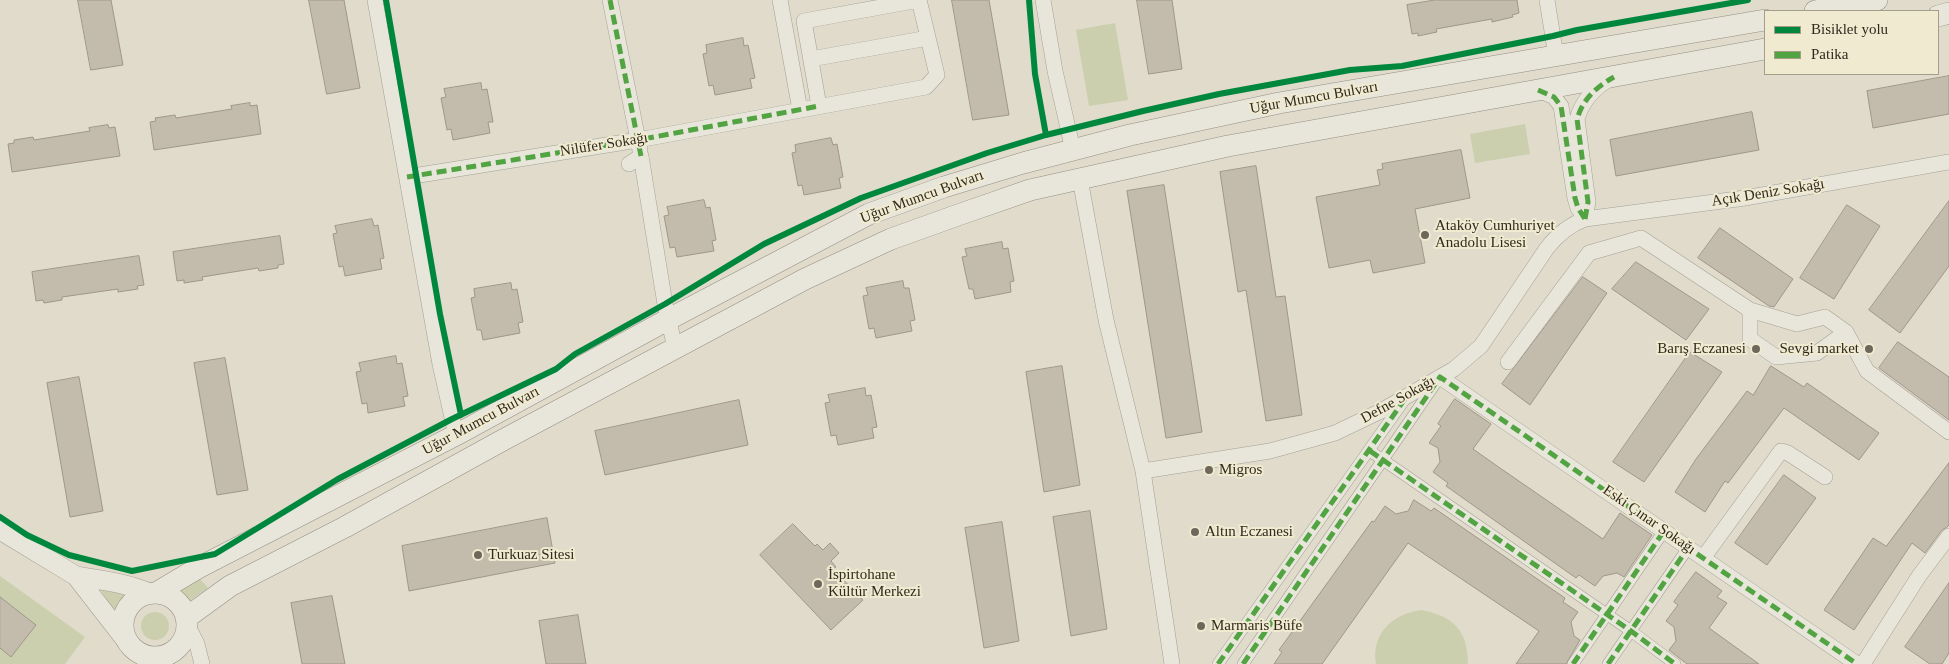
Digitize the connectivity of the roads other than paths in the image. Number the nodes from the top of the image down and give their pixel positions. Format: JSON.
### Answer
{"nodes":[{"id":1,"x":375,"y":0,"type":"edge"},
{"id":2,"x":610,"y":0,"type":"edge"},
{"id":3,"x":780,"y":0,"type":"edge"},
{"id":4,"x":919,"y":0,"type":"edge"},
{"id":5,"x":1043,"y":0,"type":"edge"},
{"id":6,"x":1547,"y":0,"type":"edge"},
{"id":7,"x":1877,"y":0,"type":"edge"},
{"id":8,"x":1819,"y":10,"type":"edge"},
{"id":9,"x":1764,"y":20,"type":"edge"},
{"id":10,"x":928,"y":38,"type":"junction"},
{"id":11,"x":1764,"y":49,"type":"edge"},
{"id":12,"x":1556,"y":56,"type":"junction"},
{"id":13,"x":811,"y":59,"type":"junction"},
{"id":14,"x":1614,"y":77,"type":"junction"},
{"id":15,"x":1561,"y":85,"type":"junction"},
{"id":16,"x":1538,"y":90,"type":"junction"},
{"id":17,"x":819,"y":106,"type":"junction"},
{"id":18,"x":800,"y":110,"type":"junction"},
{"id":19,"x":638,"y":140,"type":"junction"},
{"id":20,"x":1073,"y":150,"type":"junction"},
{"id":21,"x":1949,"y":162,"type":"edge"},
{"id":22,"x":406,"y":177,"type":"junction"},
{"id":23,"x":1080,"y":179,"type":"junction"},
{"id":24,"x":1585,"y":219,"type":"junction"},
{"id":25,"x":1750,"y":310,"type":"junction"},
{"id":26,"x":669,"y":319,"type":"junction"},
{"id":27,"x":1846,"y":332,"type":"junction"},
{"id":28,"x":675,"y":348,"type":"junction"},
{"id":29,"x":1508,"y":362,"type":"dead end"},
{"id":30,"x":1440,"y":377,"type":"junction"},
{"id":31,"x":1408,"y":396,"type":"junction"},
{"id":32,"x":1949,"y":432,"type":"edge"},
{"id":33,"x":456,"y":435,"type":"junction"},
{"id":34,"x":1370,"y":450,"type":"junction"},
{"id":35,"x":1384,"y":460,"type":"junction"},
{"id":36,"x":1144,"y":471,"type":"junction"},
{"id":37,"x":1826,"y":477,"type":"dead end"},
{"id":38,"x":0,"y":530,"type":"edge"},
{"id":39,"x":1664,"y":531,"type":"junction"},
{"id":40,"x":1949,"y":536,"type":"edge"},
{"id":41,"x":1688,"y":548,"type":"junction"},
{"id":42,"x":1703,"y":558,"type":"junction"},
{"id":43,"x":76,"y":576,"type":"junction"},
{"id":44,"x":153,"y":593,"type":"junction"},
{"id":45,"x":1606,"y":614,"type":"junction"},
{"id":46,"x":186,"y":621,"type":"junction"},
{"id":47,"x":1631,"y":631,"type":"junction"},
{"id":48,"x":128,"y":643,"type":"junction"},
{"id":49,"x":150,"y":660,"type":"edge"},
{"id":50,"x":202,"y":664,"type":"edge"},
{"id":51,"x":1172,"y":664,"type":"edge"},
{"id":52,"x":1218,"y":664,"type":"edge"},
{"id":53,"x":1243,"y":664,"type":"edge"},
{"id":54,"x":1573,"y":664,"type":"edge"},
{"id":55,"x":1608,"y":664,"type":"edge"},
{"id":56,"x":1675,"y":664,"type":"edge"},
{"id":57,"x":1857,"y":664,"type":"edge"},
{"id":58,"x":1863,"y":664,"type":"edge"}],
"edges":[{"from":1,"to":22,"type":"street"},
{"from":2,"to":19,"type":"street"},
{"from":3,"to":18,"type":"street"},
{"from":4,"to":10,"type":"street"},
{"from":4,"to":13,"type":"street"},
{"from":5,"to":20,"type":"street"},
{"from":6,"to":12,"type":"street"},
{"from":7,"to":8,"type":"main road"},
{"from":9,"to":12,"type":"main road","name":"Uğur Mumcu Bulvarı"},
{"from":10,"to":13,"type":"street"},
{"from":10,"to":17,"type":"street","name":"Nilüfer Sokağı"},
{"from":11,"to":14,"type":"main road","name":"Uğur Mumcu Bulvarı"},
{"from":12,"to":15,"type":"main road"},
{"from":12,"to":20,"type":"main road","name":"Uğur Mumcu Bulvarı"},
{"from":13,"to":17,"type":"street"},
{"from":14,"to":15,"type":"main road","name":"Uğur Mumcu Bulvarı"},
{"from":14,"to":24,"type":"street"},
{"from":15,"to":16,"type":"main road","name":"Uğur Mumcu Bulvarı"},
{"from":16,"to":23,"type":"main road","name":"Uğur Mumcu Bulvarı"},
{"from":16,"to":24,"type":"street"},
{"from":17,"to":18,"type":"street","name":"Nilüfer Sokağı"},
{"from":18,"to":19,"type":"street","name":"Nilüfer Sokağı"},
{"from":19,"to":22,"type":"street","name":"Nilüfer Sokağı"},
{"from":19,"to":26,"type":"street"},
{"from":20,"to":23,"type":"main road"},
{"from":20,"to":26,"type":"main road","name":"Uğur Mumcu Bulvarı"},
{"from":21,"to":24,"type":"street","name":"Açık Deniz Sokağı"},
{"from":22,"to":33,"type":"street"},
{"from":23,"to":28,"type":"main road","name":"Uğur Mumcu Bulvarı"},
{"from":23,"to":36,"type":"street"},
{"from":24,"to":30,"type":"street","name":"Defne Sokağı"},
{"from":25,"to":27,"type":"street"},
{"from":25,"to":27,"type":"street"},
{"from":25,"to":29,"type":"street"},
{"from":26,"to":28,"type":"street"},
{"from":26,"to":33,"type":"main road","name":"Uğur Mumcu Bulvarı"},
{"from":27,"to":32,"type":"street"},
{"from":28,"to":46,"type":"main road","name":"Uğur Mumcu Bulvarı"},
{"from":30,"to":31,"type":"street","name":"Defne Sokağı"},
{"from":30,"to":35,"type":"street"},
{"from":30,"to":39,"type":"street","name":"Eski Çınar Sokağı"},
{"from":31,"to":34,"type":"street"},
{"from":31,"to":36,"type":"street","name":"Defne Sokağı"},
{"from":33,"to":44,"type":"main road","name":"Uğur Mumcu Bulvarı"},
{"from":34,"to":35,"type":"street"},
{"from":34,"to":52,"type":"street"},
{"from":35,"to":45,"type":"street"},
{"from":35,"to":53,"type":"street"},
{"from":36,"to":51,"type":"street"},
{"from":37,"to":42,"type":"street"},
{"from":38,"to":43,"type":"street"},
{"from":39,"to":41,"type":"street","name":"Eski Çınar Sokağı"},
{"from":39,"to":45,"type":"street"},
{"from":40,"to":58,"type":"street"},
{"from":41,"to":42,"type":"street","name":"Eski Çınar Sokağı"},
{"from":41,"to":47,"type":"street"},
{"from":42,"to":57,"type":"street","name":"Eski Çınar Sokağı"},
{"from":43,"to":44,"type":"street"},
{"from":43,"to":48,"type":"street"},
{"from":44,"to":46,"type":"main road"},
{"from":44,"to":48,"type":"main road"},
{"from":45,"to":47,"type":"street"},
{"from":45,"to":54,"type":"street"},
{"from":46,"to":49,"type":"main road"},
{"from":46,"to":50,"type":"street"},
{"from":47,"to":55,"type":"street"},
{"from":47,"to":56,"type":"street"},
{"from":48,"to":49,"type":"main road"}]}
